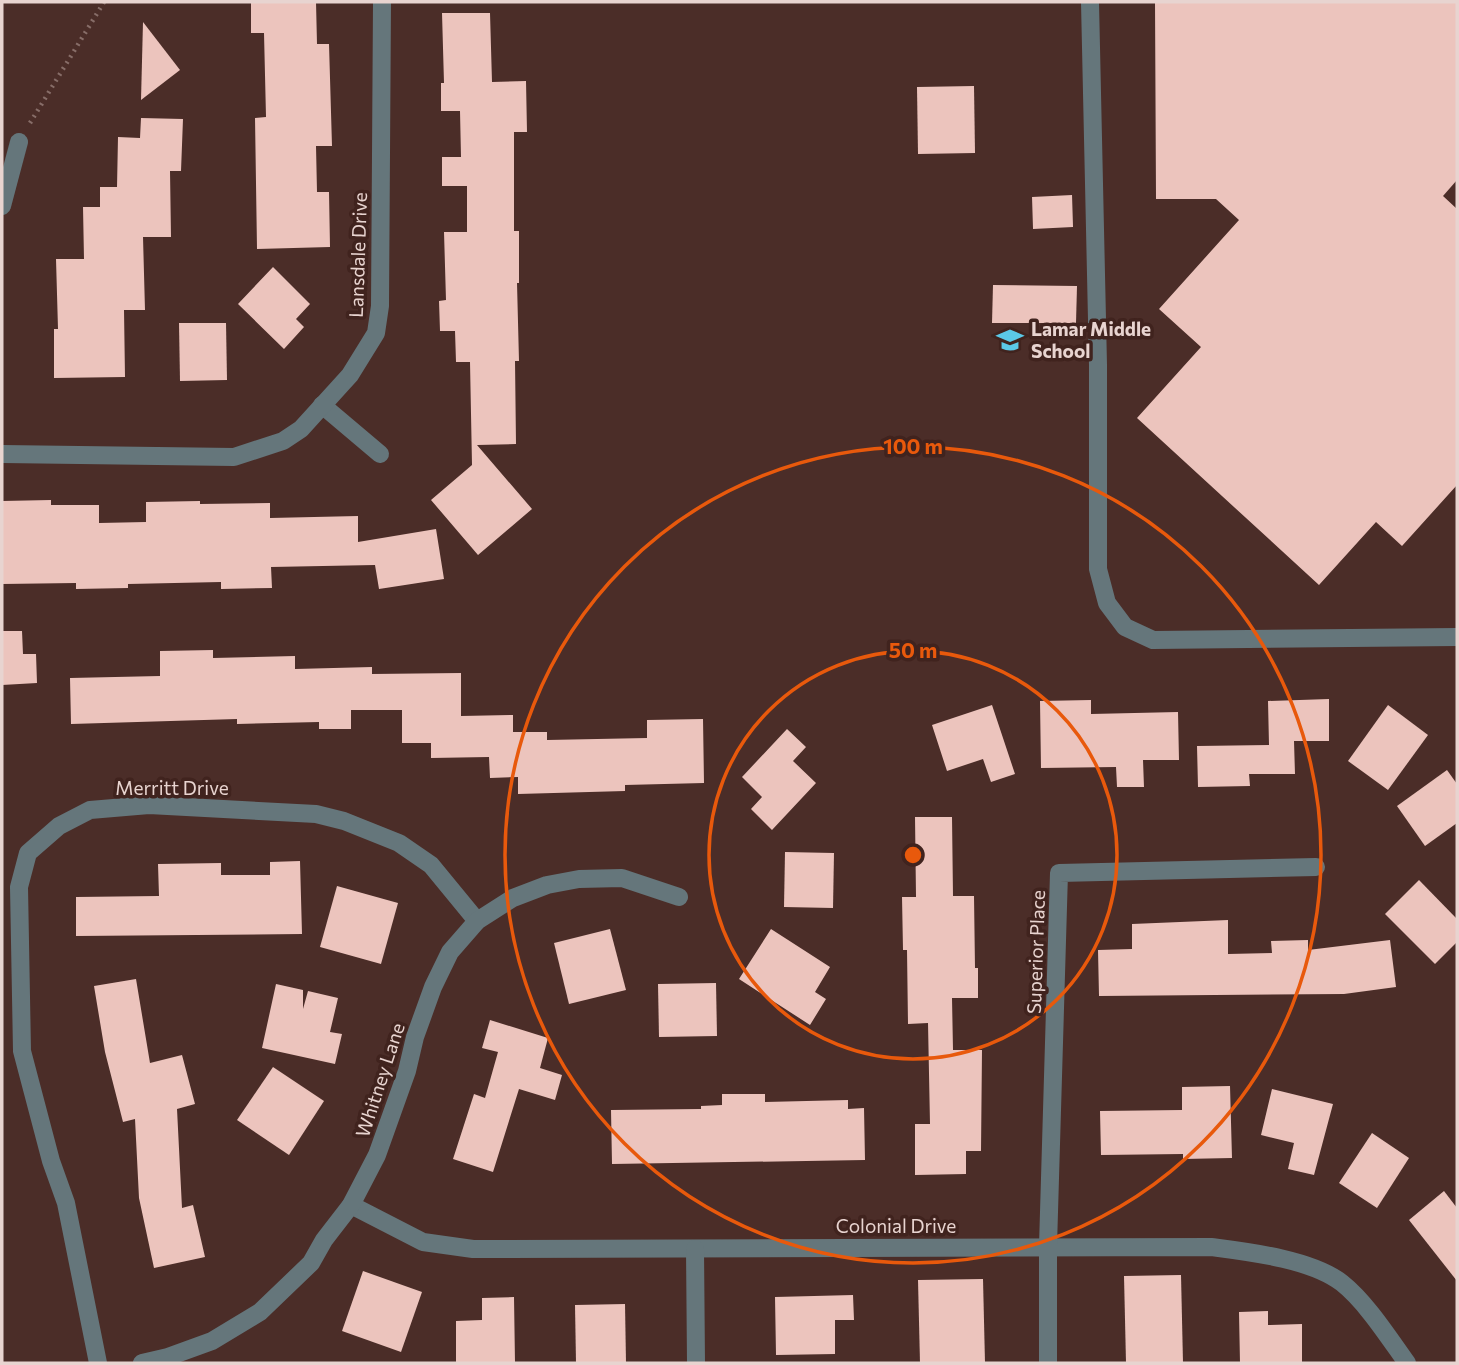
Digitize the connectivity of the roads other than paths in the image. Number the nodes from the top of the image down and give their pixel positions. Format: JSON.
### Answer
{"nodes":[{"id":1,"x":382,"y":2,"type":"edge"},
{"id":2,"x":1090,"y":2,"type":"edge"},
{"id":3,"x":19,"y":142,"type":"road end"},
{"id":4,"x":2,"y":206,"type":"edge"},
{"id":5,"x":322,"y":405,"type":"junction"},
{"id":6,"x":2,"y":454,"type":"edge"},
{"id":7,"x":380,"y":454,"type":"dead end"},
{"id":8,"x":1457,"y":637,"type":"edge"},
{"id":9,"x":1316,"y":867,"type":"dead end"},
{"id":10,"x":678,"y":897,"type":"dead end"},
{"id":11,"x":477,"y":921,"type":"junction"},
{"id":12,"x":351,"y":1205,"type":"junction"},
{"id":13,"x":1048,"y":1246,"type":"junction"},
{"id":14,"x":695,"y":1249,"type":"junction"},
{"id":15,"x":98,"y":1363,"type":"edge"},
{"id":16,"x":142,"y":1363,"type":"edge"},
{"id":17,"x":696,"y":1363,"type":"edge"},
{"id":18,"x":1048,"y":1363,"type":"edge"},
{"id":19,"x":1407,"y":1363,"type":"edge"}],
"edges":[{"from":1,"to":5,"type":"street","name":"Lansdale Drive"},
{"from":2,"to":8,"type":"street"},
{"from":3,"to":4,"type":"street"},
{"from":5,"to":6,"type":"street","name":"Lansdale Drive"},
{"from":5,"to":7,"type":"street"},
{"from":9,"to":13,"type":"street","name":"Superior Place"},
{"from":10,"to":11,"type":"street","name":"Whitney Lane"},
{"from":11,"to":12,"type":"street","name":"Whitney Lane"},
{"from":11,"to":15,"type":"street","name":"Merritt Drive"},
{"from":12,"to":14,"type":"street","name":"Colonial Drive"},
{"from":12,"to":16,"type":"street","name":"Whitney Lane"},
{"from":13,"to":14,"type":"street","name":"Colonial Drive"},
{"from":13,"to":18,"type":"street"},
{"from":13,"to":19,"type":"street","name":"Colonial Drive"},
{"from":14,"to":17,"type":"street"}]}
